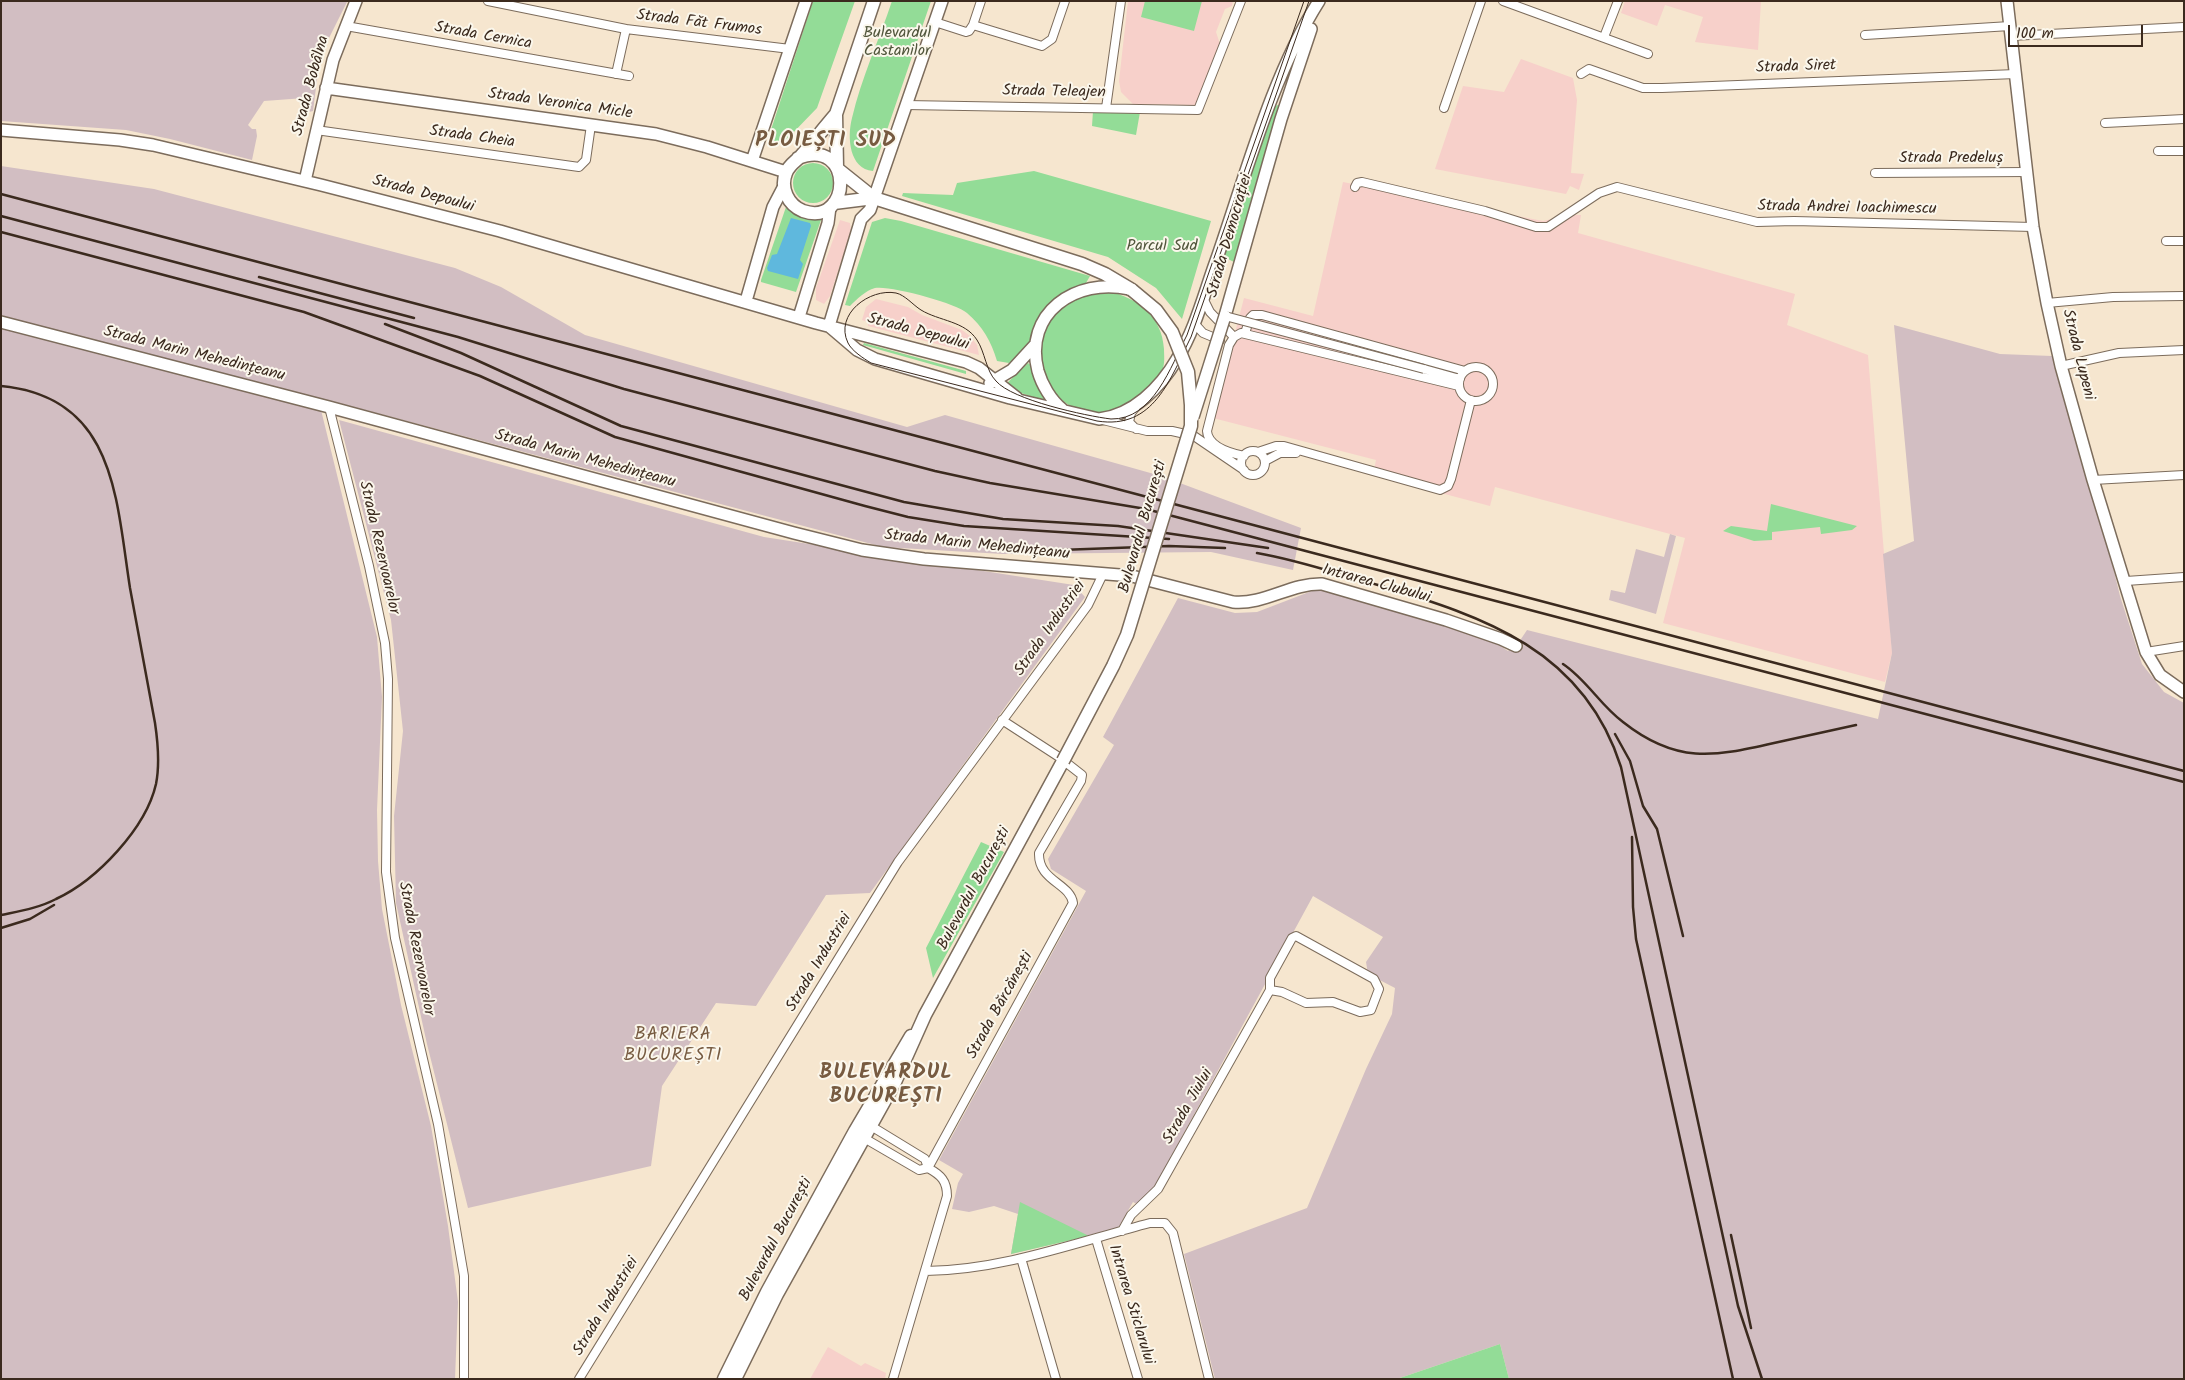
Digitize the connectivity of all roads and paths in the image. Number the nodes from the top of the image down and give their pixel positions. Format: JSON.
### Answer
{"nodes":[{"id":1,"x":356,"y":1,"type":"edge"},
{"id":2,"x":488,"y":1,"type":"edge"},
{"id":3,"x":806,"y":1,"type":"edge"},
{"id":4,"x":874,"y":1,"type":"edge"},
{"id":5,"x":942,"y":1,"type":"edge"},
{"id":6,"x":981,"y":1,"type":"edge"},
{"id":7,"x":1064,"y":1,"type":"edge"},
{"id":8,"x":1121,"y":1,"type":"edge"},
{"id":9,"x":1241,"y":1,"type":"edge"},
{"id":10,"x":1320,"y":1,"type":"edge"},
{"id":11,"x":1480,"y":1,"type":"edge"},
{"id":12,"x":1503,"y":1,"type":"edge"},
{"id":13,"x":1618,"y":1,"type":"edge"},
{"id":14,"x":2007,"y":1,"type":"edge"},
{"id":15,"x":935,"y":22,"type":"junction"},
{"id":16,"x":973,"y":25,"type":"junction"},
{"id":17,"x":346,"y":26,"type":"junction"},
{"id":18,"x":2184,"y":28,"type":"edge"},
{"id":19,"x":626,"y":29,"type":"junction"},
{"id":20,"x":2011,"y":31,"type":"junction"},
{"id":21,"x":1865,"y":35,"type":"dead end"},
{"id":22,"x":1604,"y":37,"type":"junction"},
{"id":23,"x":790,"y":48,"type":"junction"},
{"id":24,"x":1648,"y":54,"type":"dead end"},
{"id":25,"x":1302,"y":55,"type":"junction"},
{"id":26,"x":616,"y":74,"type":"junction"},
{"id":27,"x":1581,"y":74,"type":"dead end"},
{"id":28,"x":2016,"y":74,"type":"junction"},
{"id":29,"x":629,"y":76,"type":"dead end"},
{"id":30,"x":326,"y":88,"type":"junction"},
{"id":31,"x":906,"y":105,"type":"junction"},
{"id":32,"x":1106,"y":108,"type":"junction"},
{"id":33,"x":1444,"y":108,"type":"dead end"},
{"id":34,"x":836,"y":114,"type":"junction"},
{"id":35,"x":1267,"y":114,"type":"junction"},
{"id":36,"x":2184,"y":119,"type":"edge"},
{"id":37,"x":2104,"y":123,"type":"dead end"},
{"id":38,"x":591,"y":125,"type":"junction"},
{"id":39,"x":1,"y":130,"type":"edge"},
{"id":40,"x":316,"y":130,"type":"junction"},
{"id":41,"x":836,"y":138,"type":"junction"},
{"id":42,"x":2158,"y":151,"type":"dead end"},
{"id":43,"x":2184,"y":151,"type":"edge"},
{"id":44,"x":798,"y":158,"type":"junction"},
{"id":45,"x":752,"y":161,"type":"junction"},
{"id":46,"x":838,"y":168,"type":"junction"},
{"id":47,"x":786,"y":172,"type":"junction"},
{"id":48,"x":2027,"y":172,"type":"junction"},
{"id":49,"x":1875,"y":173,"type":"dead end"},
{"id":50,"x":305,"y":181,"type":"junction"},
{"id":51,"x":784,"y":186,"type":"junction"},
{"id":52,"x":1355,"y":187,"type":"dead end"},
{"id":53,"x":875,"y":197,"type":"junction"},
{"id":54,"x":832,"y":205,"type":"junction"},
{"id":55,"x":2033,"y":227,"type":"junction"},
{"id":56,"x":2166,"y":241,"type":"dead end"},
{"id":57,"x":2184,"y":242,"type":"edge"},
{"id":58,"x":1132,"y":290,"type":"junction"},
{"id":59,"x":2184,"y":296,"type":"edge"},
{"id":60,"x":1203,"y":297,"type":"junction"},
{"id":61,"x":746,"y":301,"type":"junction"},
{"id":62,"x":2047,"y":303,"type":"junction"},
{"id":63,"x":1225,"y":316,"type":"junction"},
{"id":64,"x":799,"y":317,"type":"junction"},
{"id":65,"x":1272,"y":317,"type":"junction"},
{"id":66,"x":1,"y":322,"type":"edge"},
{"id":67,"x":1291,"y":322,"type":"junction"},
{"id":68,"x":1194,"y":323,"type":"junction"},
{"id":69,"x":829,"y":326,"type":"junction"},
{"id":70,"x":1277,"y":328,"type":"junction"},
{"id":71,"x":1203,"y":333,"type":"junction"},
{"id":72,"x":1245,"y":333,"type":"junction"},
{"id":73,"x":1189,"y":336,"type":"junction"},
{"id":74,"x":1269,"y":339,"type":"junction"},
{"id":75,"x":1232,"y":340,"type":"junction"},
{"id":76,"x":1034,"y":346,"type":"junction"},
{"id":77,"x":2184,"y":350,"type":"edge"},
{"id":78,"x":2061,"y":366,"type":"junction"},
{"id":79,"x":1465,"y":371,"type":"junction"},
{"id":80,"x":995,"y":381,"type":"junction"},
{"id":81,"x":1459,"y":383,"type":"junction"},
{"id":82,"x":979,"y":388,"type":"junction"},
{"id":83,"x":1150,"y":393,"type":"junction"},
{"id":84,"x":1017,"y":398,"type":"junction"},
{"id":85,"x":1471,"y":400,"type":"junction"},
{"id":86,"x":329,"y":407,"type":"junction"},
{"id":87,"x":1064,"y":410,"type":"junction"},
{"id":88,"x":1099,"y":419,"type":"junction"},
{"id":89,"x":1136,"y":429,"type":"junction"},
{"id":90,"x":1193,"y":431,"type":"junction"},
{"id":91,"x":1207,"y":431,"type":"junction"},
{"id":92,"x":1258,"y":452,"type":"junction"},
{"id":93,"x":1308,"y":453,"type":"junction"},
{"id":94,"x":1244,"y":456,"type":"junction"},
{"id":95,"x":1265,"y":461,"type":"junction"},
{"id":96,"x":1244,"y":470,"type":"junction"},
{"id":97,"x":2184,"y":475,"type":"edge"},
{"id":98,"x":2093,"y":480,"type":"junction"},
{"id":99,"x":1103,"y":574,"type":"junction"},
{"id":100,"x":2184,"y":577,"type":"edge"},
{"id":101,"x":2126,"y":582,"type":"junction"},
{"id":102,"x":1168,"y":586,"type":"joint"},
{"id":103,"x":1516,"y":646,"type":"dead end"},
{"id":104,"x":2184,"y":646,"type":"edge"},
{"id":105,"x":2146,"y":652,"type":"junction"},
{"id":106,"x":2184,"y":692,"type":"edge"},
{"id":107,"x":1002,"y":720,"type":"junction"},
{"id":108,"x":1270,"y":990,"type":"junction"},
{"id":109,"x":925,"y":1015,"type":"junction"},
{"id":110,"x":871,"y":1126,"type":"junction"},
{"id":111,"x":864,"y":1138,"type":"junction"},
{"id":112,"x":928,"y":1168,"type":"junction"},
{"id":113,"x":1122,"y":1231,"type":"junction"},
{"id":114,"x":1096,"y":1238,"type":"junction"},
{"id":115,"x":1021,"y":1258,"type":"junction"},
{"id":116,"x":926,"y":1272,"type":"junction"},
{"id":117,"x":464,"y":1379,"type":"edge"},
{"id":118,"x":579,"y":1379,"type":"edge"},
{"id":119,"x":724,"y":1379,"type":"edge"},
{"id":120,"x":735,"y":1379,"type":"edge"},
{"id":121,"x":893,"y":1379,"type":"edge"},
{"id":122,"x":1056,"y":1379,"type":"edge"},
{"id":123,"x":1138,"y":1379,"type":"edge"},
{"id":124,"x":1209,"y":1379,"type":"edge"}],
"edges":[{"from":1,"to":17,"type":"street","name":"Strada Bobâlna"},
{"from":2,"to":19,"type":"street","name":"Strada Făt Frumos"},
{"from":3,"to":23,"type":"street"},
{"from":4,"to":34,"type":"main road"},
{"from":5,"to":15,"type":"street"},
{"from":6,"to":16,"type":"street"},
{"from":7,"to":16,"type":"street"},
{"from":8,"to":32,"type":"street"},
{"from":9,"to":32,"type":"street","name":"Strada Teleajen"},
{"from":10,"to":25,"type":"street","name":"Strada Democrației"},
{"from":10,"to":35,"type":"street","name":"Strada Democrației"},
{"from":11,"to":33,"type":"street"},
{"from":12,"to":22,"type":"street"},
{"from":13,"to":22,"type":"street"},
{"from":14,"to":20,"type":"street","name":"Strada Lupeni"},
{"from":15,"to":16,"type":"street"},
{"from":15,"to":31,"type":"street"},
{"from":17,"to":26,"type":"street","name":"Strada Cernica"},
{"from":17,"to":30,"type":"street","name":"Strada Bobâlna"},
{"from":18,"to":20,"type":"street"},
{"from":19,"to":23,"type":"street","name":"Strada Făt Frumos"},
{"from":19,"to":26,"type":"street"},
{"from":20,"to":21,"type":"street"},
{"from":20,"to":28,"type":"street","name":"Strada Lupeni"},
{"from":22,"to":24,"type":"street"},
{"from":23,"to":45,"type":"street"},
{"from":25,"to":35,"type":"street","name":"Strada Democrației"},
{"from":25,"to":63,"type":"street","name":"Strada Democrației"},
{"from":26,"to":29,"type":"street","name":"Strada Cernica"},
{"from":27,"to":28,"type":"street","name":"Strada Siret"},
{"from":28,"to":48,"type":"street","name":"Strada Lupeni"},
{"from":30,"to":38,"type":"street","name":"Strada Veronica Micle"},
{"from":30,"to":40,"type":"street","name":"Strada Bobâlna"},
{"from":31,"to":32,"type":"street","name":"Strada Teleajen"},
{"from":31,"to":53,"type":"street"},
{"from":34,"to":41,"type":"main road"},
{"from":34,"to":44,"type":"main road"},
{"from":35,"to":60,"type":"street","name":"Strada Democrației"},
{"from":36,"to":37,"type":"street"},
{"from":38,"to":40,"type":"street","name":"Strada Cheia"},
{"from":38,"to":45,"type":"street","name":"Strada Veronica Micle"},
{"from":39,"to":50,"type":"street","name":"Strada Depoului"},
{"from":40,"to":50,"type":"street","name":"Strada Bobâlna"},
{"from":41,"to":46,"type":"main road"},
{"from":41,"to":53,"type":"main road"},
{"from":42,"to":43,"type":"street"},
{"from":44,"to":46,"type":"main road"},
{"from":44,"to":47,"type":"main road"},
{"from":45,"to":47,"type":"street","name":"Strada Veronica Micle"},
{"from":46,"to":53,"type":"main road","name":"Bulevardul București"},
{"from":46,"to":54,"type":"main road"},
{"from":47,"to":51,"type":"main road"},
{"from":48,"to":49,"type":"street","name":"Strada Predeluș"},
{"from":48,"to":55,"type":"street","name":"Strada Lupeni"},
{"from":50,"to":61,"type":"street","name":"Strada Depoului"},
{"from":51,"to":54,"type":"main road"},
{"from":51,"to":61,"type":"street"},
{"from":52,"to":55,"type":"street","name":"Strada Andrei Ioachimescu"},
{"from":53,"to":54,"type":"main road","name":"Bulevardul București"},
{"from":53,"to":58,"type":"main road","name":"Bulevardul București"},
{"from":53,"to":69,"type":"street"},
{"from":54,"to":64,"type":"street"},
{"from":55,"to":62,"type":"street","name":"Strada Lupeni"},
{"from":56,"to":57,"type":"street"},
{"from":58,"to":76,"type":"street"},
{"from":58,"to":90,"type":"main road","name":"Bulevardul București","bridge":true},
{"from":59,"to":62,"type":"street"},
{"from":60,"to":68,"type":"street","name":"Strada Democrației"},
{"from":60,"to":75,"type":"street"},
{"from":61,"to":64,"type":"street","name":"Strada Depoului"},
{"from":62,"to":78,"type":"street","name":"Strada Lupeni"},
{"from":63,"to":81,"type":"street","bridge":true},
{"from":63,"to":90,"type":"street","name":"Strada Democrației","bridge":true},
{"from":64,"to":69,"type":"street","name":"Strada Depoului"},
{"from":65,"to":67,"type":"street"},
{"from":65,"to":70,"type":"street"},
{"from":65,"to":72,"type":"street"},
{"from":66,"to":86,"type":"street","name":"Strada Marin Mehedințeanu"},
{"from":67,"to":70,"type":"street"},
{"from":67,"to":79,"type":"street"},
{"from":68,"to":71,"type":"street"},
{"from":68,"to":73,"type":"street","name":"Strada Democrației"},
{"from":69,"to":80,"type":"street","name":"Strada Depoului"},
{"from":69,"to":82,"type":"street","name":"Strada Depoului"},
{"from":70,"to":74,"type":"street"},
{"from":71,"to":73,"type":"street"},
{"from":71,"to":75,"type":"street"},
{"from":72,"to":74,"type":"street"},
{"from":72,"to":75,"type":"street"},
{"from":73,"to":83,"type":"street","name":"Strada Democrației"},
{"from":74,"to":81,"type":"street"},
{"from":75,"to":91,"type":"street"},
{"from":76,"to":80,"type":"street"},
{"from":76,"to":87,"type":"street"},
{"from":77,"to":78,"type":"street"},
{"from":78,"to":98,"type":"street","name":"Strada Lupeni"},
{"from":79,"to":81,"type":"street"},
{"from":79,"to":85,"type":"street"},
{"from":80,"to":82,"type":"street"},
{"from":80,"to":84,"type":"street","name":"Strada Depoului"},
{"from":81,"to":85,"type":"street"},
{"from":82,"to":84,"type":"street","name":"Strada Depoului"},
{"from":83,"to":88,"type":"street","name":"Strada Democrației"},
{"from":83,"to":89,"type":"street"},
{"from":84,"to":87,"type":"street","name":"Strada Depoului"},
{"from":85,"to":93,"type":"street"},
{"from":86,"to":99,"type":"street","name":"Strada Marin Mehedințeanu"},
{"from":86,"to":117,"type":"street","name":"Strada Rezervoarelor"},
{"from":87,"to":88,"type":"street"},
{"from":88,"to":89,"type":"street"},
{"from":89,"to":90,"type":"street"},
{"from":90,"to":91,"type":"street"},
{"from":90,"to":96,"type":"street"},
{"from":90,"to":109,"type":"main road","name":"Bulevardul București","bridge":true},
{"from":91,"to":94,"type":"street"},
{"from":92,"to":93,"type":"street"},
{"from":92,"to":94,"type":"street"},
{"from":92,"to":95,"type":"street"},
{"from":93,"to":95,"type":"street"},
{"from":94,"to":96,"type":"street"},
{"from":95,"to":96,"type":"street"},
{"from":97,"to":98,"type":"street"},
{"from":98,"to":101,"type":"street","name":"Strada Lupeni"},
{"from":99,"to":102,"type":"street","name":"Strada Marin Mehedințeanu"},
{"from":99,"to":107,"type":"street","name":"Strada Industriei"},
{"from":100,"to":101,"type":"street"},
{"from":101,"to":105,"type":"street","name":"Strada Lupeni"},
{"from":102,"to":103,"type":"street","name":"Intrarea Clubului"},
{"from":104,"to":105,"type":"street"},
{"from":105,"to":106,"type":"street","name":"Strada Lupeni"},
{"from":107,"to":112,"type":"street","name":"Strada Bărcănești"},
{"from":107,"to":118,"type":"street","name":"Strada Industriei"},
{"from":108,"to":108,"type":"street","name":"Strada Jiului"},
{"from":108,"to":113,"type":"street","name":"Strada Jiului"},
{"from":109,"to":110,"type":"main road","name":"Bulevardul București"},
{"from":109,"to":119,"type":"main road","name":"Bulevardul București"},
{"from":110,"to":111,"type":"main road","name":"Bulevardul București"},
{"from":110,"to":112,"type":"street"},
{"from":111,"to":112,"type":"street"},
{"from":111,"to":120,"type":"main road","name":"Bulevardul București"},
{"from":112,"to":116,"type":"street"},
{"from":113,"to":114,"type":"street"},
{"from":113,"to":124,"type":"street"},
{"from":114,"to":115,"type":"street"},
{"from":114,"to":123,"type":"street","name":"Intrarea Sticlarului"},
{"from":115,"to":116,"type":"street"},
{"from":115,"to":122,"type":"street"},
{"from":116,"to":121,"type":"street"}]}
